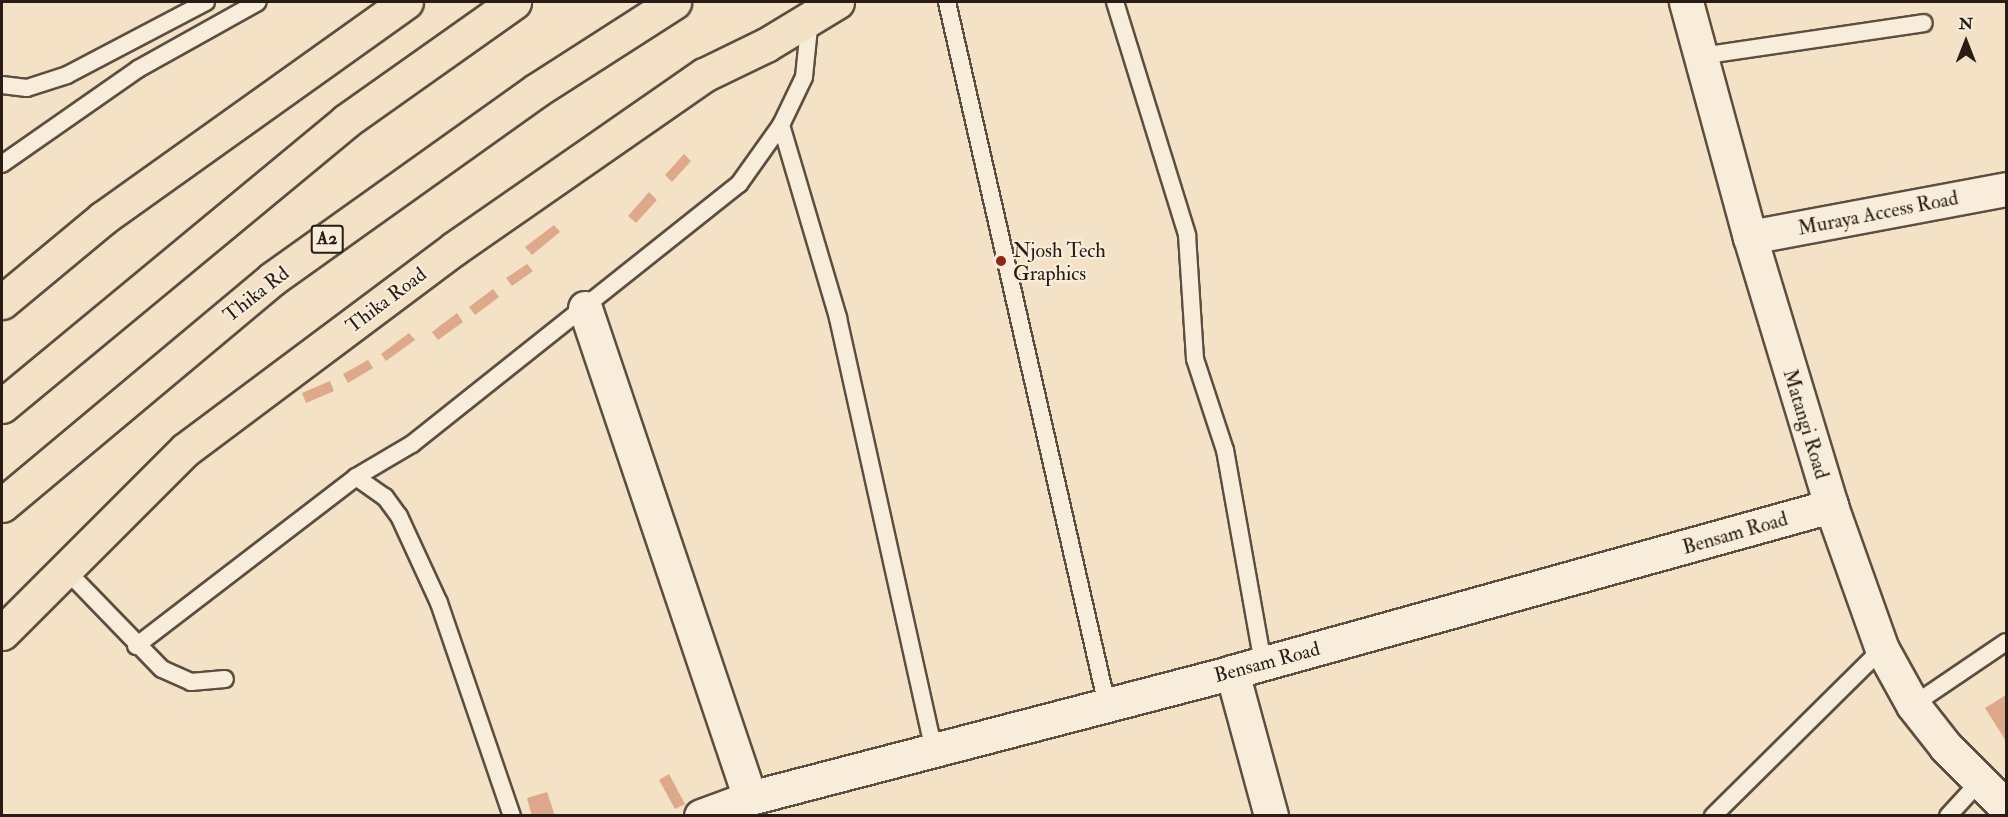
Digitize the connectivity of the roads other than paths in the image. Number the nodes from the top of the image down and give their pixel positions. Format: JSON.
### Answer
{"nodes":[{"id":1,"x":206,"y":2,"type":"edge"},
{"id":2,"x":258,"y":2,"type":"edge"},
{"id":3,"x":406,"y":2,"type":"edge"},
{"id":4,"x":514,"y":2,"type":"edge"},
{"id":5,"x":674,"y":2,"type":"edge"},
{"id":6,"x":837,"y":2,"type":"edge"},
{"id":7,"x":947,"y":2,"type":"edge"},
{"id":8,"x":1115,"y":2,"type":"edge"},
{"id":9,"x":1686,"y":2,"type":"edge"},
{"id":10,"x":810,"y":18,"type":"junction"},
{"id":11,"x":1924,"y":23,"type":"dead end"},
{"id":12,"x":1701,"y":56,"type":"junction"},
{"id":13,"x":2,"y":86,"type":"edge"},
{"id":14,"x":781,"y":125,"type":"junction"},
{"id":15,"x":2,"y":165,"type":"edge"},
{"id":16,"x":2007,"y":189,"type":"edge"},
{"id":17,"x":1750,"y":237,"type":"junction"},
{"id":18,"x":2,"y":302,"type":"edge"},
{"id":19,"x":585,"y":308,"type":"junction"},
{"id":20,"x":2,"y":406,"type":"edge"},
{"id":21,"x":356,"y":477,"type":"junction"},
{"id":22,"x":2,"y":505,"type":"edge"},
{"id":23,"x":1831,"y":506,"type":"junction"},
{"id":24,"x":66,"y":569,"type":"junction"},
{"id":25,"x":2,"y":633,"type":"edge"},
{"id":26,"x":2007,"y":642,"type":"edge"},
{"id":27,"x":136,"y":646,"type":"junction"},
{"id":28,"x":1882,"y":649,"type":"junction"},
{"id":29,"x":1247,"y":668,"type":"junction"},
{"id":30,"x":225,"y":680,"type":"dead end"},
{"id":31,"x":1107,"y":705,"type":"junction"},
{"id":32,"x":1913,"y":705,"type":"junction"},
{"id":33,"x":934,"y":750,"type":"junction"},
{"id":34,"x":1980,"y":781,"type":"junction"},
{"id":35,"x":750,"y":798,"type":"junction"},
{"id":36,"x":2007,"y":807,"type":"edge"},
{"id":37,"x":512,"y":816,"type":"edge"},
{"id":38,"x":701,"y":816,"type":"edge"},
{"id":39,"x":1271,"y":816,"type":"edge"},
{"id":40,"x":1713,"y":816,"type":"edge"},
{"id":41,"x":1948,"y":816,"type":"edge"}],
"edges":[{"from":1,"to":13,"type":"lane"},
{"from":2,"to":15,"type":"lane"},
{"from":3,"to":18,"type":"main road"},
{"from":4,"to":20,"type":"main road"},
{"from":5,"to":22,"type":"main road","name":"Thika Rd","number":"A2"},
{"from":6,"to":10,"type":"main road","name":"Thika Road"},
{"from":7,"to":31,"type":"lane"},
{"from":8,"to":29,"type":"lane"},
{"from":9,"to":12,"type":"street","name":"Matangi Road"},
{"from":10,"to":14,"type":"lane"},
{"from":10,"to":24,"type":"main road","name":"Thika Road"},
{"from":11,"to":12,"type":"lane"},
{"from":12,"to":17,"type":"street","name":"Matangi Road"},
{"from":14,"to":19,"type":"lane"},
{"from":14,"to":33,"type":"lane"},
{"from":16,"to":17,"type":"street","name":"Muraya Access Road"},
{"from":17,"to":23,"type":"street","name":"Matangi Road"},
{"from":19,"to":21,"type":"lane"},
{"from":19,"to":35,"type":"street"},
{"from":21,"to":27,"type":"lane"},
{"from":21,"to":37,"type":"lane"},
{"from":23,"to":28,"type":"street","name":"Matangi Road"},
{"from":23,"to":29,"type":"street","name":"Bensam Road"},
{"from":24,"to":25,"type":"main road","name":"Thika Road"},
{"from":24,"to":27,"type":"lane"},
{"from":26,"to":32,"type":"lane"},
{"from":27,"to":30,"type":"lane"},
{"from":28,"to":32,"type":"street","name":"Matangi Road"},
{"from":28,"to":40,"type":"lane"},
{"from":29,"to":31,"type":"street","name":"Bensam Road"},
{"from":29,"to":39,"type":"street"},
{"from":31,"to":33,"type":"street","name":"Bensam Road"},
{"from":32,"to":34,"type":"street","name":"Matangi Road"},
{"from":33,"to":35,"type":"street","name":"Bensam Road"},
{"from":34,"to":36,"type":"street","name":"Matangi Road"},
{"from":34,"to":41,"type":"lane"},
{"from":35,"to":38,"type":"street","name":"Bensam Road"}]}
